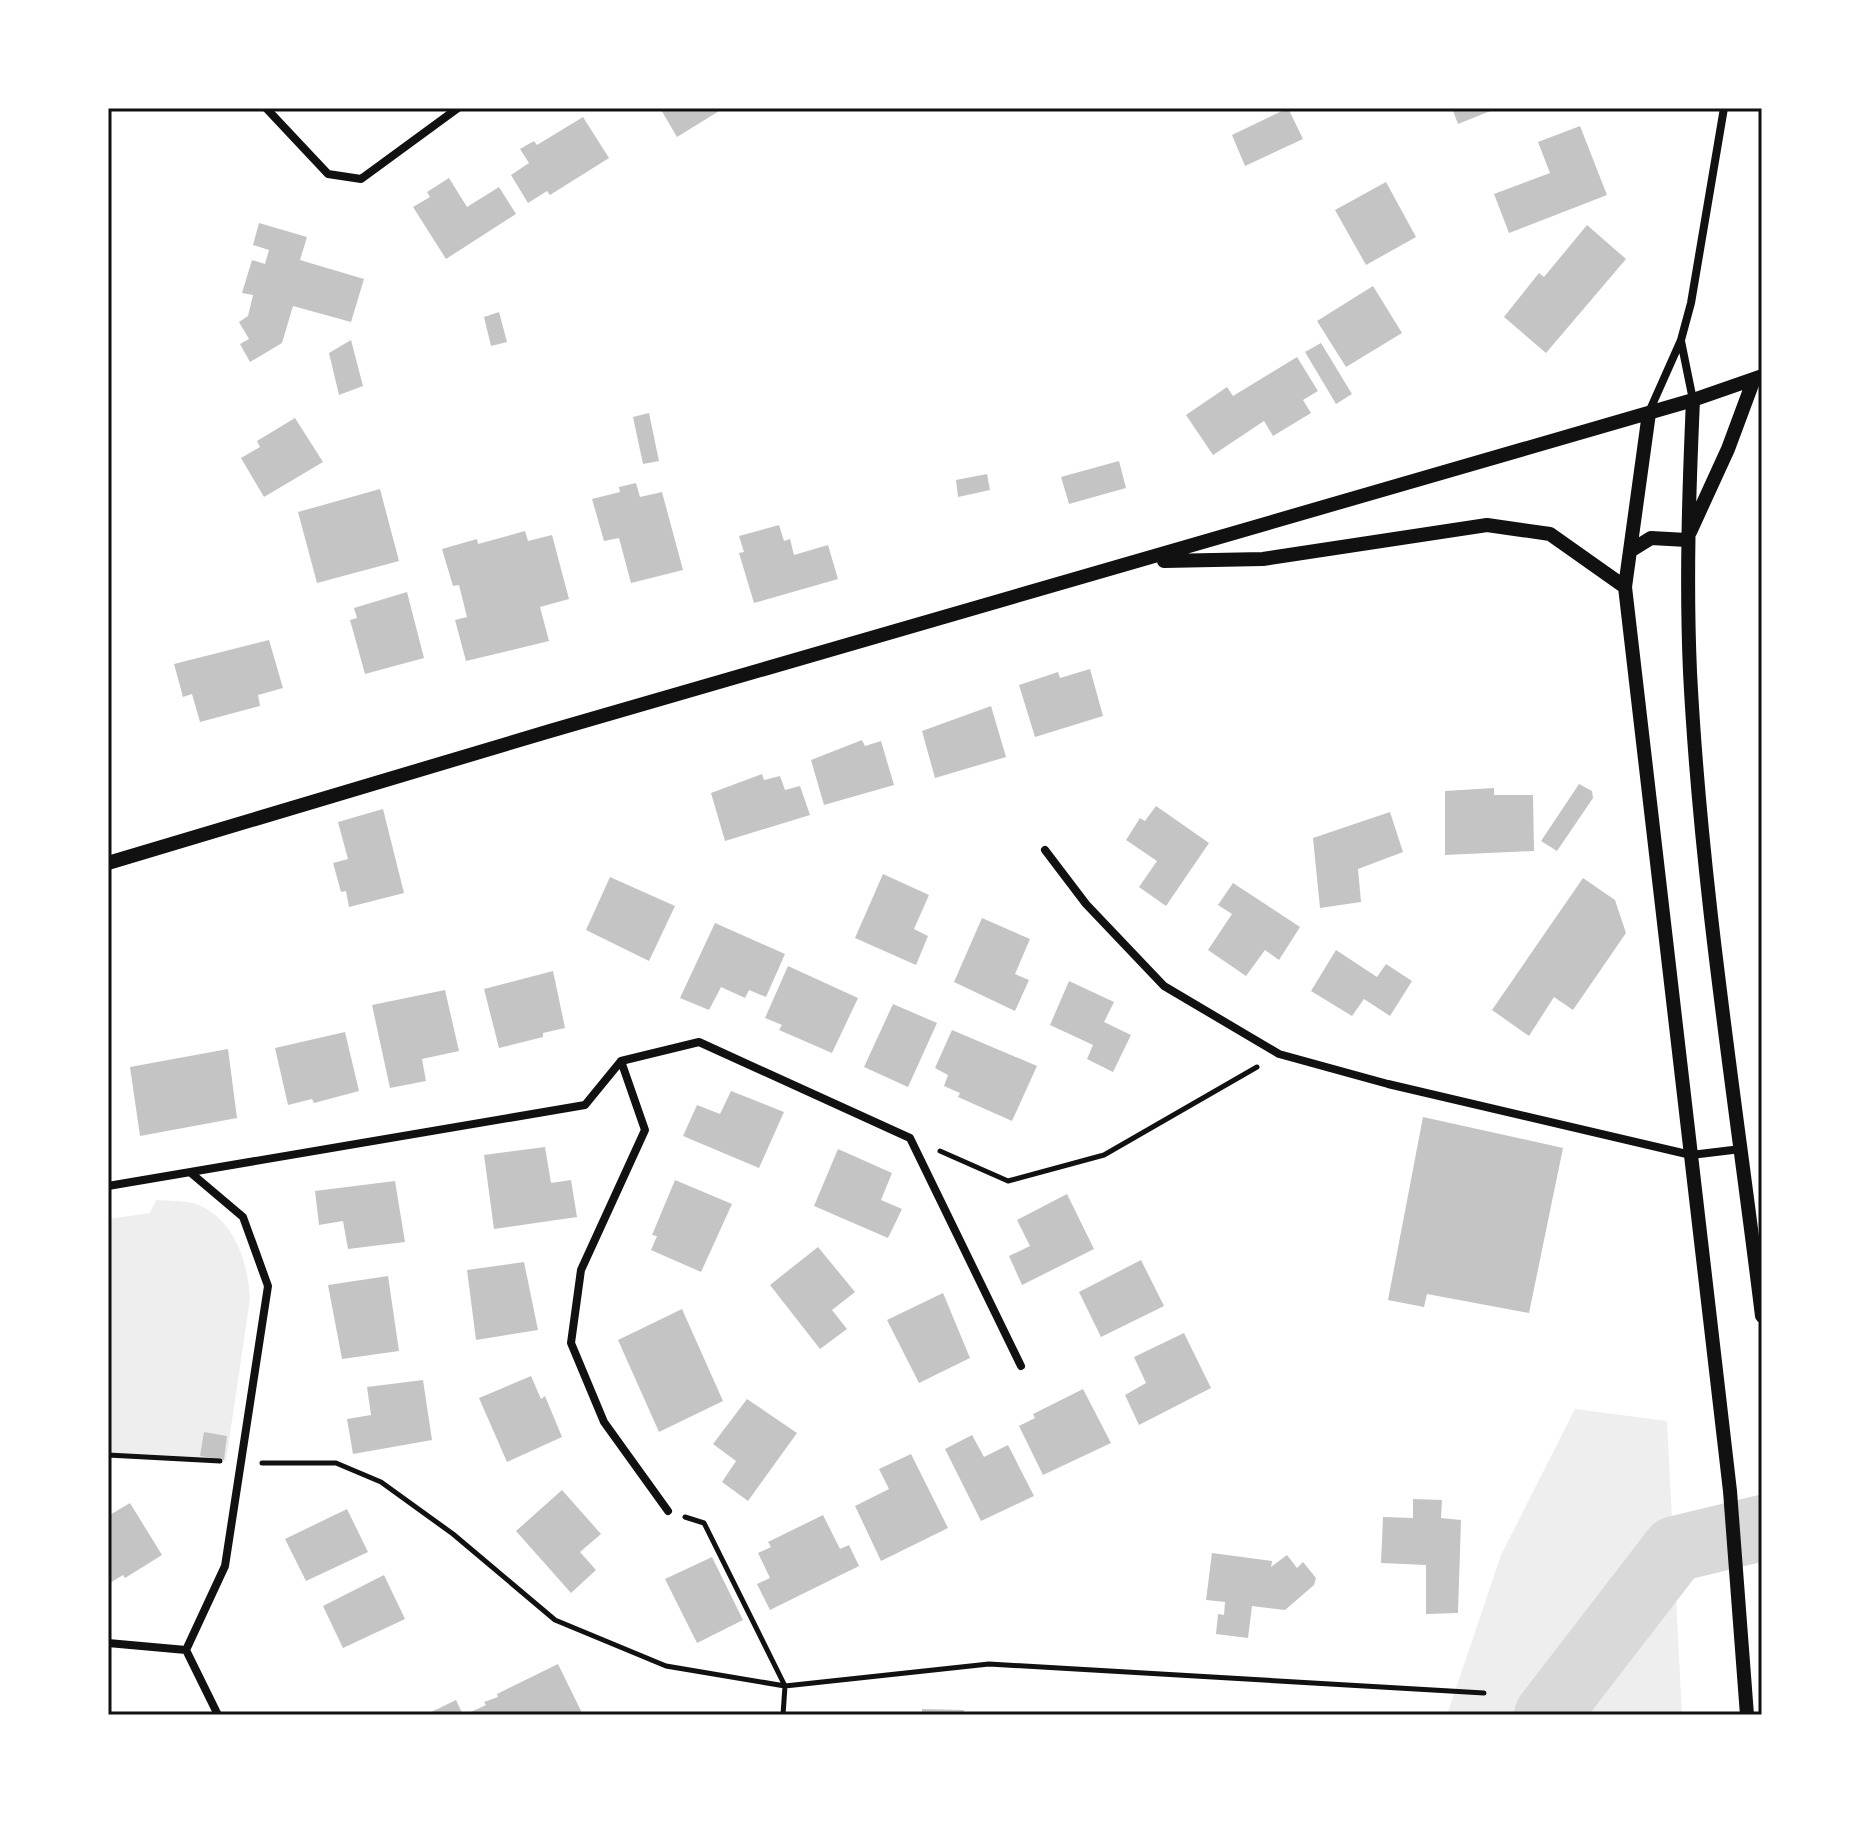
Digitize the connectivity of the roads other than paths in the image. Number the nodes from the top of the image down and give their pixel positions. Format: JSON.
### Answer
{"nodes":[{"id":1,"x":266,"y":108,"type":"edge"},
{"id":2,"x":458,"y":108,"type":"edge"},
{"id":3,"x":1724,"y":108,"type":"edge"},
{"id":4,"x":1681,"y":340,"type":"junction"},
{"id":5,"x":1758,"y":377,"type":"edge"},
{"id":6,"x":1693,"y":400,"type":"junction"},
{"id":7,"x":1649,"y":413,"type":"junction"},
{"id":8,"x":1687,"y":540,"type":"junction"},
{"id":9,"x":1630,"y":551,"type":"junction"},
{"id":10,"x":1143,"y":562,"type":"junction"},
{"id":11,"x":1625,"y":587,"type":"junction"},
{"id":12,"x":1045,"y":850,"type":"dead end"},
{"id":13,"x":108,"y":863,"type":"edge"},
{"id":14,"x":621,"y":1061,"type":"junction"},
{"id":15,"x":1741,"y":1149,"type":"junction"},
{"id":16,"x":1691,"y":1155,"type":"junction"},
{"id":17,"x":191,"y":1173,"type":"junction"},
{"id":18,"x":108,"y":1186,"type":"edge"},
{"id":19,"x":1762,"y":1316,"type":"edge"},
{"id":20,"x":1021,"y":1366,"type":"dead end"},
{"id":21,"x":668,"y":1511,"type":"road end"},
{"id":22,"x":108,"y":1643,"type":"edge"},
{"id":23,"x":186,"y":1650,"type":"junction"},
{"id":24,"x":218,"y":1715,"type":"edge"},
{"id":25,"x":1747,"y":1715,"type":"edge"}],
"edges":[{"from":1,"to":2,"type":"street"},
{"from":3,"to":4,"type":"street"},
{"from":4,"to":6,"type":"street"},
{"from":4,"to":7,"type":"street"},
{"from":5,"to":6,"type":"street"},
{"from":5,"to":8,"type":"street"},
{"from":6,"to":7,"type":"street"},
{"from":6,"to":8,"type":"street"},
{"from":7,"to":9,"type":"street"},
{"from":7,"to":10,"type":"street"},
{"from":8,"to":9,"type":"street"},
{"from":8,"to":15,"type":"street"},
{"from":9,"to":11,"type":"street"},
{"from":10,"to":11,"type":"street"},
{"from":10,"to":13,"type":"street"},
{"from":11,"to":16,"type":"street"},
{"from":12,"to":16,"type":"street"},
{"from":14,"to":17,"type":"street"},
{"from":14,"to":20,"type":"street"},
{"from":14,"to":21,"type":"street"},
{"from":15,"to":16,"type":"street"},
{"from":15,"to":19,"type":"street"},
{"from":16,"to":25,"type":"street"},
{"from":17,"to":18,"type":"street"},
{"from":17,"to":23,"type":"street"},
{"from":22,"to":23,"type":"street"},
{"from":23,"to":24,"type":"street"}]}
